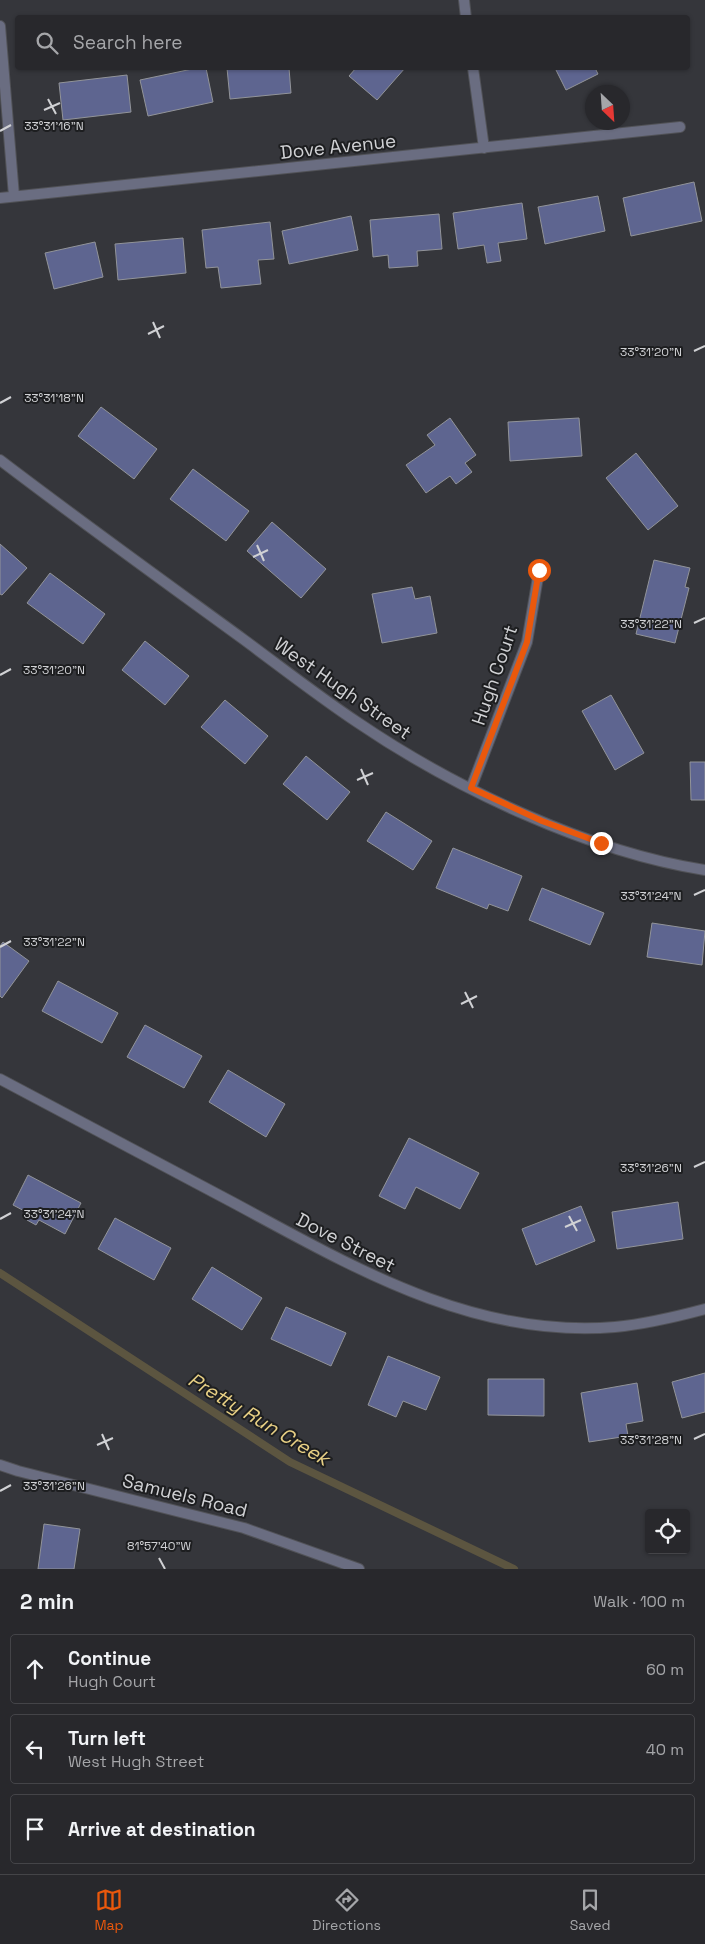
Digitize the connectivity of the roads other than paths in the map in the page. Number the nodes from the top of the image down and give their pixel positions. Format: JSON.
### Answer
{"nodes":[{"id":1,"x":464,"y":0,"type":"edge"},
{"id":2,"x":466,"y":15,"type":"edge"},
{"id":3,"x":0,"y":26,"type":"edge"},
{"id":4,"x":473,"y":70,"type":"edge"},
{"id":5,"x":680,"y":128,"type":"dead end"},
{"id":6,"x":484,"y":148,"type":"junction"},
{"id":7,"x":14,"y":196,"type":"junction"},
{"id":8,"x":0,"y":198,"type":"edge"},
{"id":9,"x":0,"y":460,"type":"edge"},
{"id":10,"x":539,"y":570,"type":"dead end"},
{"id":11,"x":471,"y":788,"type":"junction"},
{"id":12,"x":705,"y":870,"type":"edge"},
{"id":13,"x":0,"y":1079,"type":"edge"},
{"id":14,"x":705,"y":1309,"type":"edge"},
{"id":15,"x":0,"y":1465,"type":"edge"},
{"id":16,"x":360,"y":1569,"type":"edge"}],
"edges":[{"from":1,"to":2,"type":"street"},
{"from":3,"to":7,"type":"street"},
{"from":4,"to":6,"type":"street"},
{"from":5,"to":6,"type":"street","name":"Dove Avenue"},
{"from":6,"to":7,"type":"street","name":"Dove Avenue"},
{"from":7,"to":8,"type":"street","name":"Dove Avenue"},
{"from":9,"to":11,"type":"street","name":"West Hugh Street"},
{"from":10,"to":11,"type":"street","name":"Hugh Court"},
{"from":11,"to":12,"type":"street","name":"West Hugh Street"},
{"from":13,"to":14,"type":"street","name":"Dove Street"},
{"from":15,"to":16,"type":"street","name":"Samuels Road"}]}
